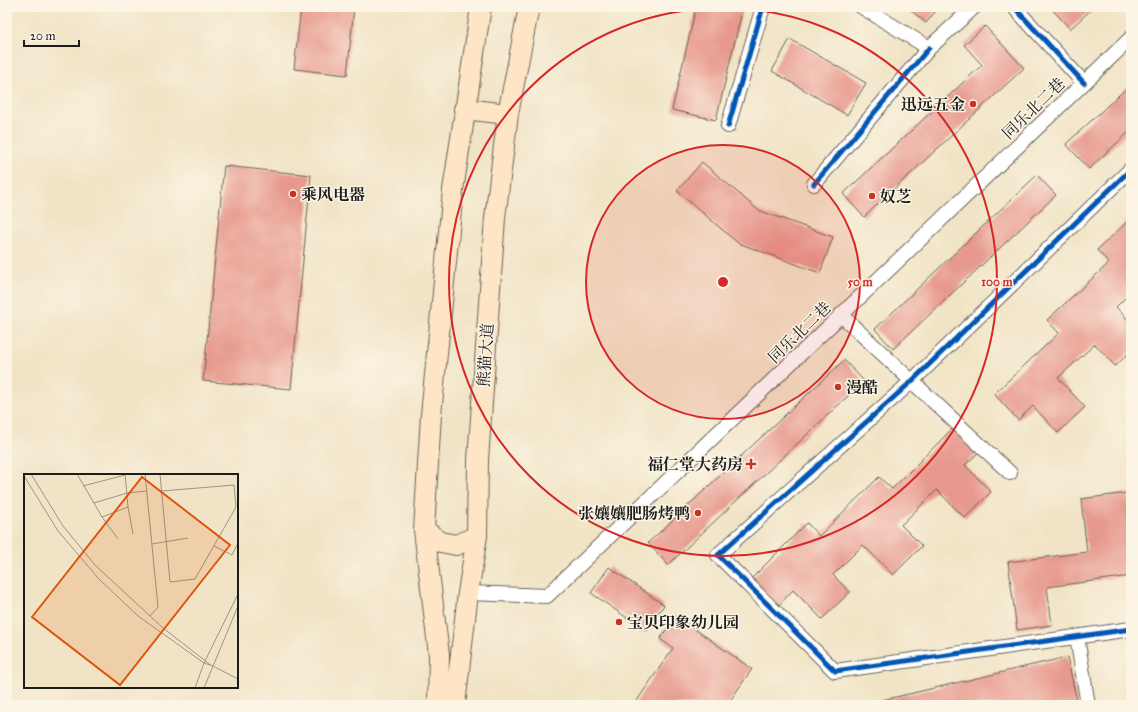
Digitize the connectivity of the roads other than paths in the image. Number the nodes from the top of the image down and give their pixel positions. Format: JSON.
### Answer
{"nodes":[{"id":1,"x":482,"y":7,"type":"edge"},
{"id":2,"x":529,"y":7,"type":"edge"},
{"id":3,"x":763,"y":7,"type":"edge"},
{"id":4,"x":862,"y":7,"type":"edge"},
{"id":5,"x":974,"y":7,"type":"edge"},
{"id":6,"x":1014,"y":7,"type":"edge"},
{"id":7,"x":1131,"y":38,"type":"edge"},
{"id":8,"x":929,"y":48,"type":"junction"},
{"id":9,"x":1084,"y":83,"type":"junction"},
{"id":10,"x":464,"y":109,"type":"junction"},
{"id":11,"x":508,"y":114,"type":"junction"},
{"id":12,"x":728,"y":126,"type":"dead end"},
{"id":13,"x":1131,"y":169,"type":"edge"},
{"id":14,"x":814,"y":184,"type":"dead end"},
{"id":15,"x":841,"y":315,"type":"junction"},
{"id":16,"x":912,"y":381,"type":"junction"},
{"id":17,"x":1010,"y":472,"type":"dead end"},
{"id":18,"x":424,"y":530,"type":"junction"},
{"id":19,"x":477,"y":536,"type":"junction"},
{"id":20,"x":468,"y":593,"type":"junction"},
{"id":21,"x":1131,"y":629,"type":"edge"},
{"id":22,"x":1077,"y":637,"type":"junction"},
{"id":23,"x":438,"y":705,"type":"edge"},
{"id":24,"x":455,"y":705,"type":"edge"},
{"id":25,"x":1088,"y":705,"type":"edge"}],
"edges":[{"from":1,"to":10,"type":"main road"},
{"from":2,"to":11,"type":"main road","name":"熊猫大道"},
{"from":3,"to":12,"type":"street"},
{"from":4,"to":8,"type":"street"},
{"from":5,"to":8,"type":"street"},
{"from":6,"to":9,"type":"street"},
{"from":7,"to":9,"type":"street","name":"同乐北二巷"},
{"from":8,"to":14,"type":"street"},
{"from":9,"to":15,"type":"street","name":"同乐北二巷"},
{"from":10,"to":11,"type":"main road"},
{"from":10,"to":18,"type":"main road"},
{"from":11,"to":19,"type":"main road","name":"熊猫大道"},
{"from":13,"to":16,"type":"street"},
{"from":15,"to":16,"type":"street"},
{"from":15,"to":20,"type":"street","name":"同乐北二巷"},
{"from":16,"to":17,"type":"street"},
{"from":16,"to":22,"type":"street"},
{"from":18,"to":19,"type":"main road"},
{"from":18,"to":23,"type":"main road"},
{"from":19,"to":20,"type":"main road","name":"熊猫大道"},
{"from":20,"to":24,"type":"main road","name":"熊猫大道"},
{"from":21,"to":22,"type":"street"},
{"from":22,"to":25,"type":"street"}]}
